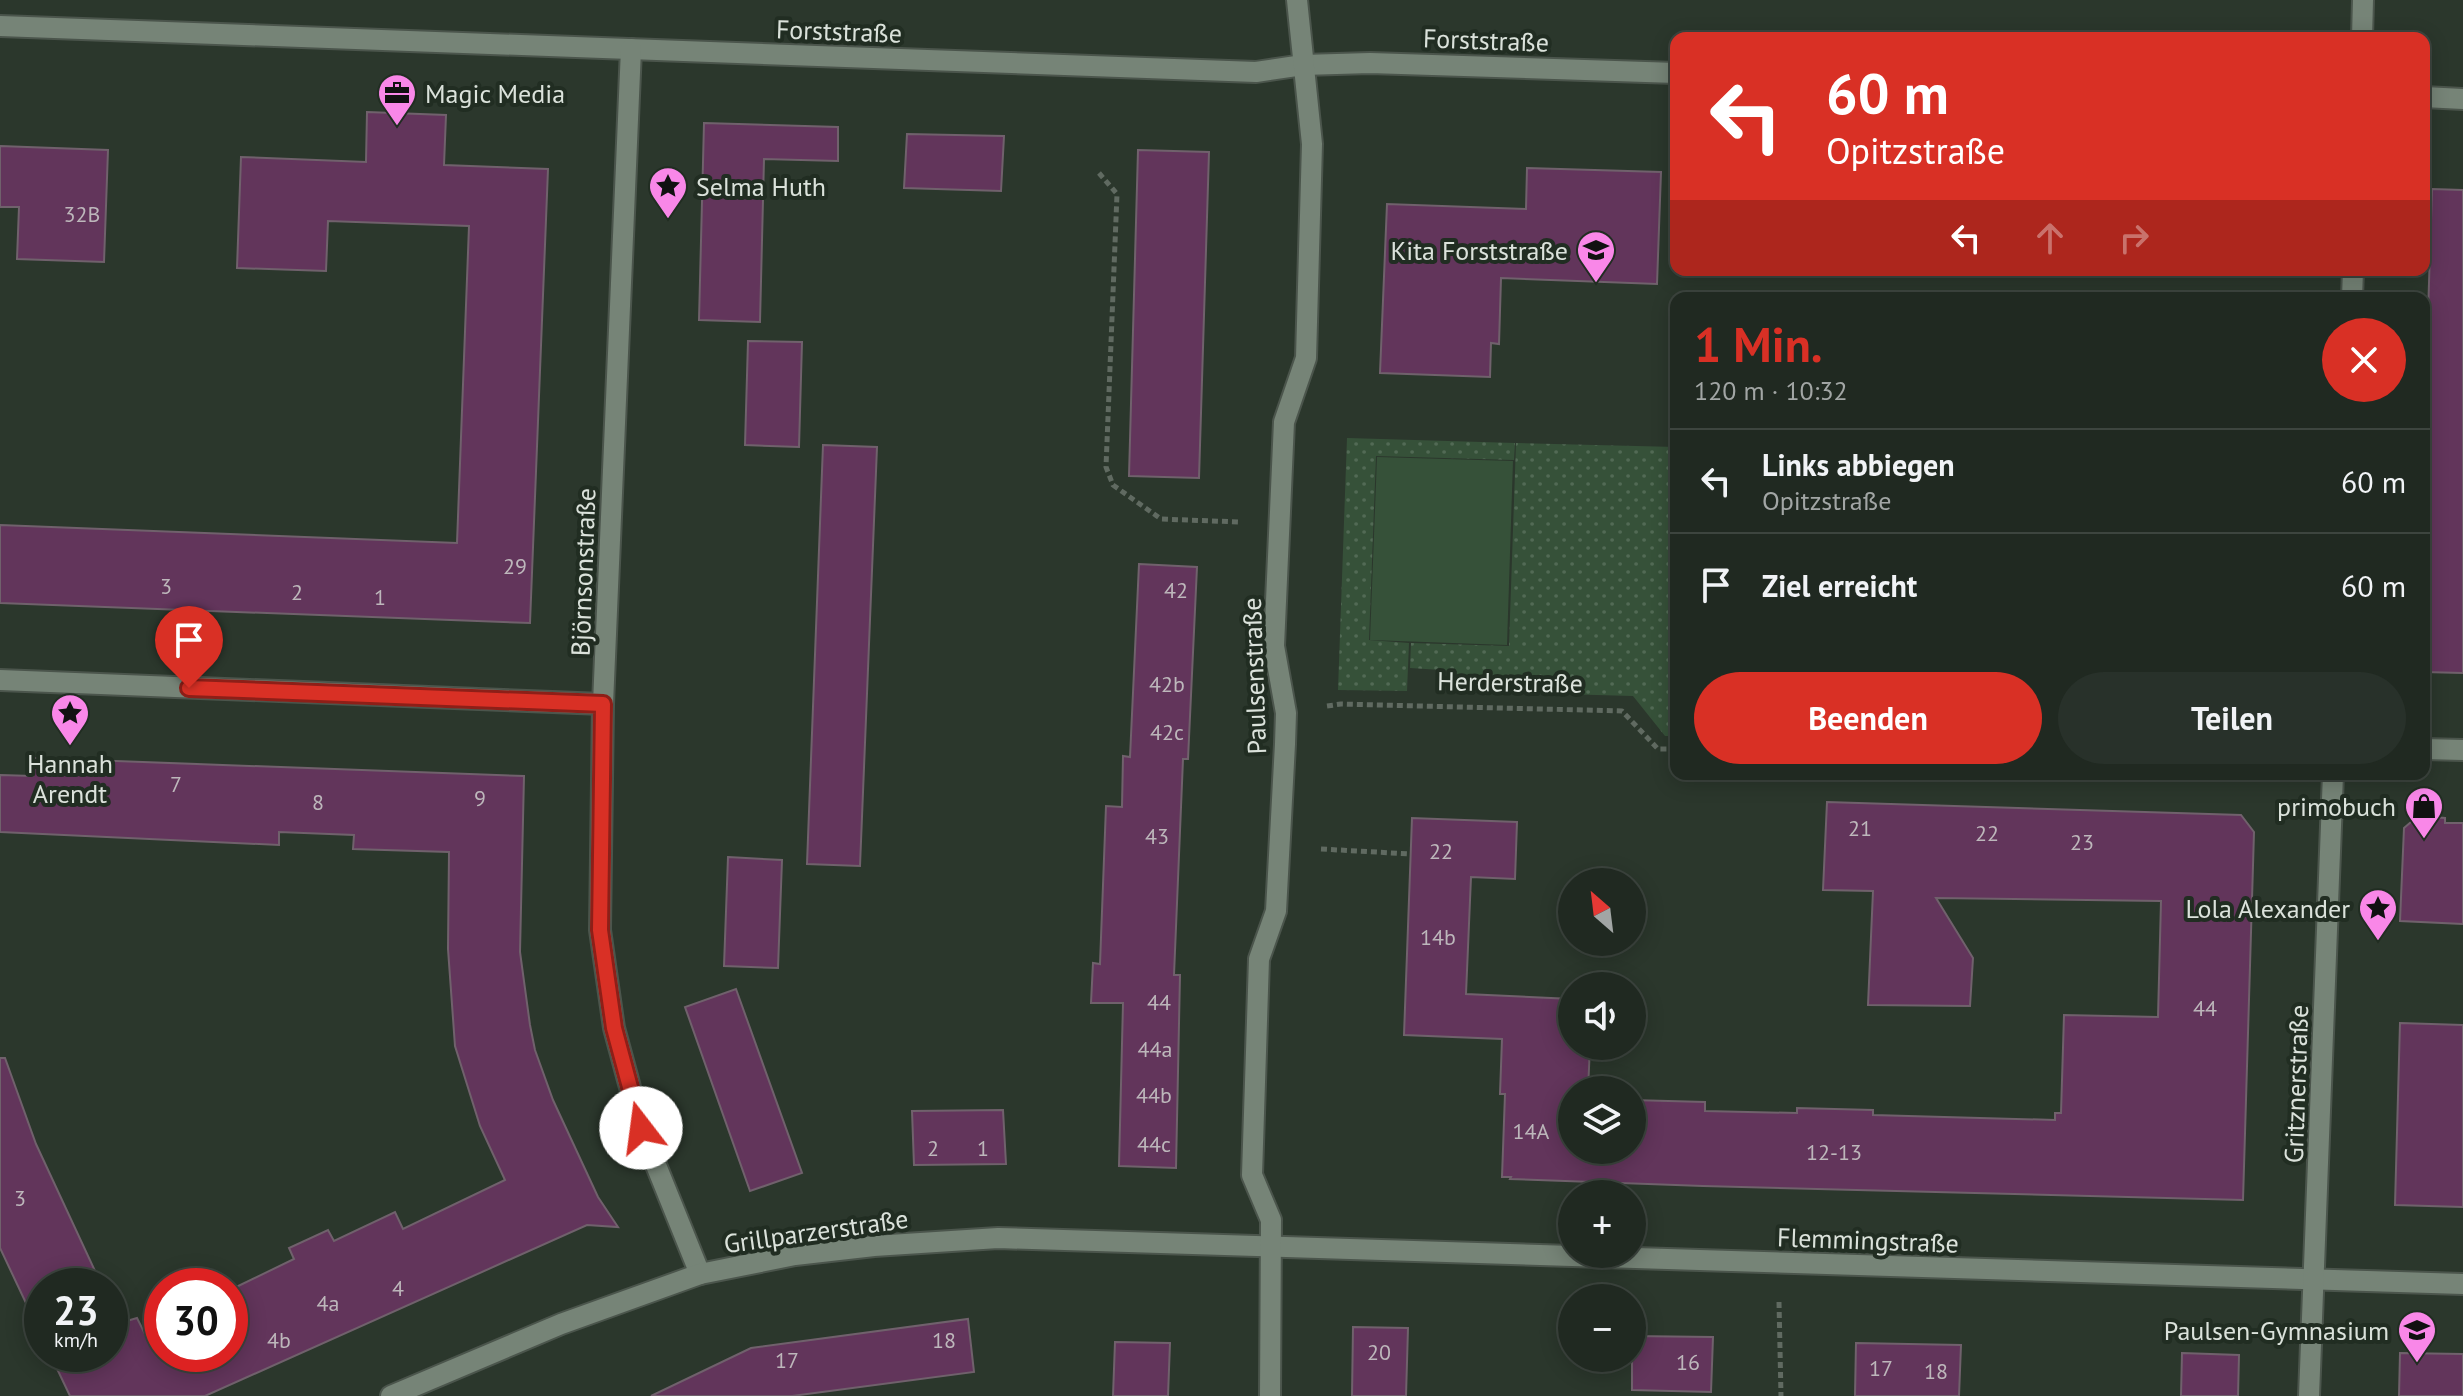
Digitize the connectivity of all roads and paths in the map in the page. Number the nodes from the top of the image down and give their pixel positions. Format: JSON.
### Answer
{"nodes":[{"id":1,"x":1297,"y":0,"type":"edge"},
{"id":2,"x":2363,"y":0,"type":"edge"},
{"id":3,"x":0,"y":26,"type":"edge"},
{"id":4,"x":2362,"y":32,"type":"edge"},
{"id":5,"x":631,"y":49,"type":"junction"},
{"id":6,"x":1303,"y":65,"type":"junction"},
{"id":7,"x":1670,"y":73,"type":"edge"},
{"id":8,"x":2430,"y":97,"type":"edge"},
{"id":9,"x":2463,"y":99,"type":"edge"},
{"id":10,"x":1099,"y":173,"type":"dead end"},
{"id":11,"x":1240,"y":522,"type":"dead end"},
{"id":12,"x":0,"y":680,"type":"edge"},
{"id":13,"x":603,"y":704,"type":"junction"},
{"id":14,"x":1327,"y":706,"type":"dead end"},
{"id":15,"x":1670,"y":749,"type":"edge"},
{"id":16,"x":2430,"y":749,"type":"edge"},
{"id":17,"x":2463,"y":750,"type":"edge"},
{"id":18,"x":2333,"y":780,"type":"edge"},
{"id":19,"x":1321,"y":849,"type":"dead end"},
{"id":20,"x":1411,"y":854,"type":"dead end"},
{"id":21,"x":1271,"y":1247,"type":"junction"},
{"id":22,"x":700,"y":1274,"type":"junction"},
{"id":23,"x":2315,"y":1280,"type":"junction"},
{"id":24,"x":2463,"y":1284,"type":"edge"},
{"id":25,"x":1779,"y":1302,"type":"dead end"},
{"id":26,"x":391,"y":1396,"type":"edge"},
{"id":27,"x":1270,"y":1396,"type":"edge"},
{"id":28,"x":1781,"y":1396,"type":"edge"},
{"id":29,"x":2309,"y":1396,"type":"edge"}],
"edges":[{"from":1,"to":6,"type":"street","name":"Paulsenstraße"},
{"from":2,"to":4,"type":"street"},
{"from":3,"to":5,"type":"street","name":"Forststraße"},
{"from":5,"to":6,"type":"street","name":"Forststraße"},
{"from":5,"to":13,"type":"street","name":"Björnsonstraße"},
{"from":6,"to":7,"type":"street","name":"Forststraße"},
{"from":6,"to":21,"type":"street","name":"Paulsenstraße"},
{"from":8,"to":9,"type":"street"},
{"from":10,"to":11,"type":"path"},
{"from":12,"to":13,"type":"street"},
{"from":13,"to":22,"type":"street","name":"Björnsonstraße"},
{"from":14,"to":15,"type":"path","name":"Herderstraße"},
{"from":16,"to":17,"type":"street"},
{"from":18,"to":23,"type":"street","name":"Gritznerstraße"},
{"from":19,"to":20,"type":"path"},
{"from":21,"to":22,"type":"street","name":"Grillparzerstraße"},
{"from":21,"to":23,"type":"street","name":"Flemmingstraße"},
{"from":21,"to":27,"type":"street","name":"Paulsenstraße"},
{"from":22,"to":26,"type":"street","name":"Grillparzerstraße"},
{"from":23,"to":24,"type":"street","name":"Flemmingstraße"},
{"from":23,"to":29,"type":"street","name":"Gritznerstraße"},
{"from":25,"to":28,"type":"path"}]}
